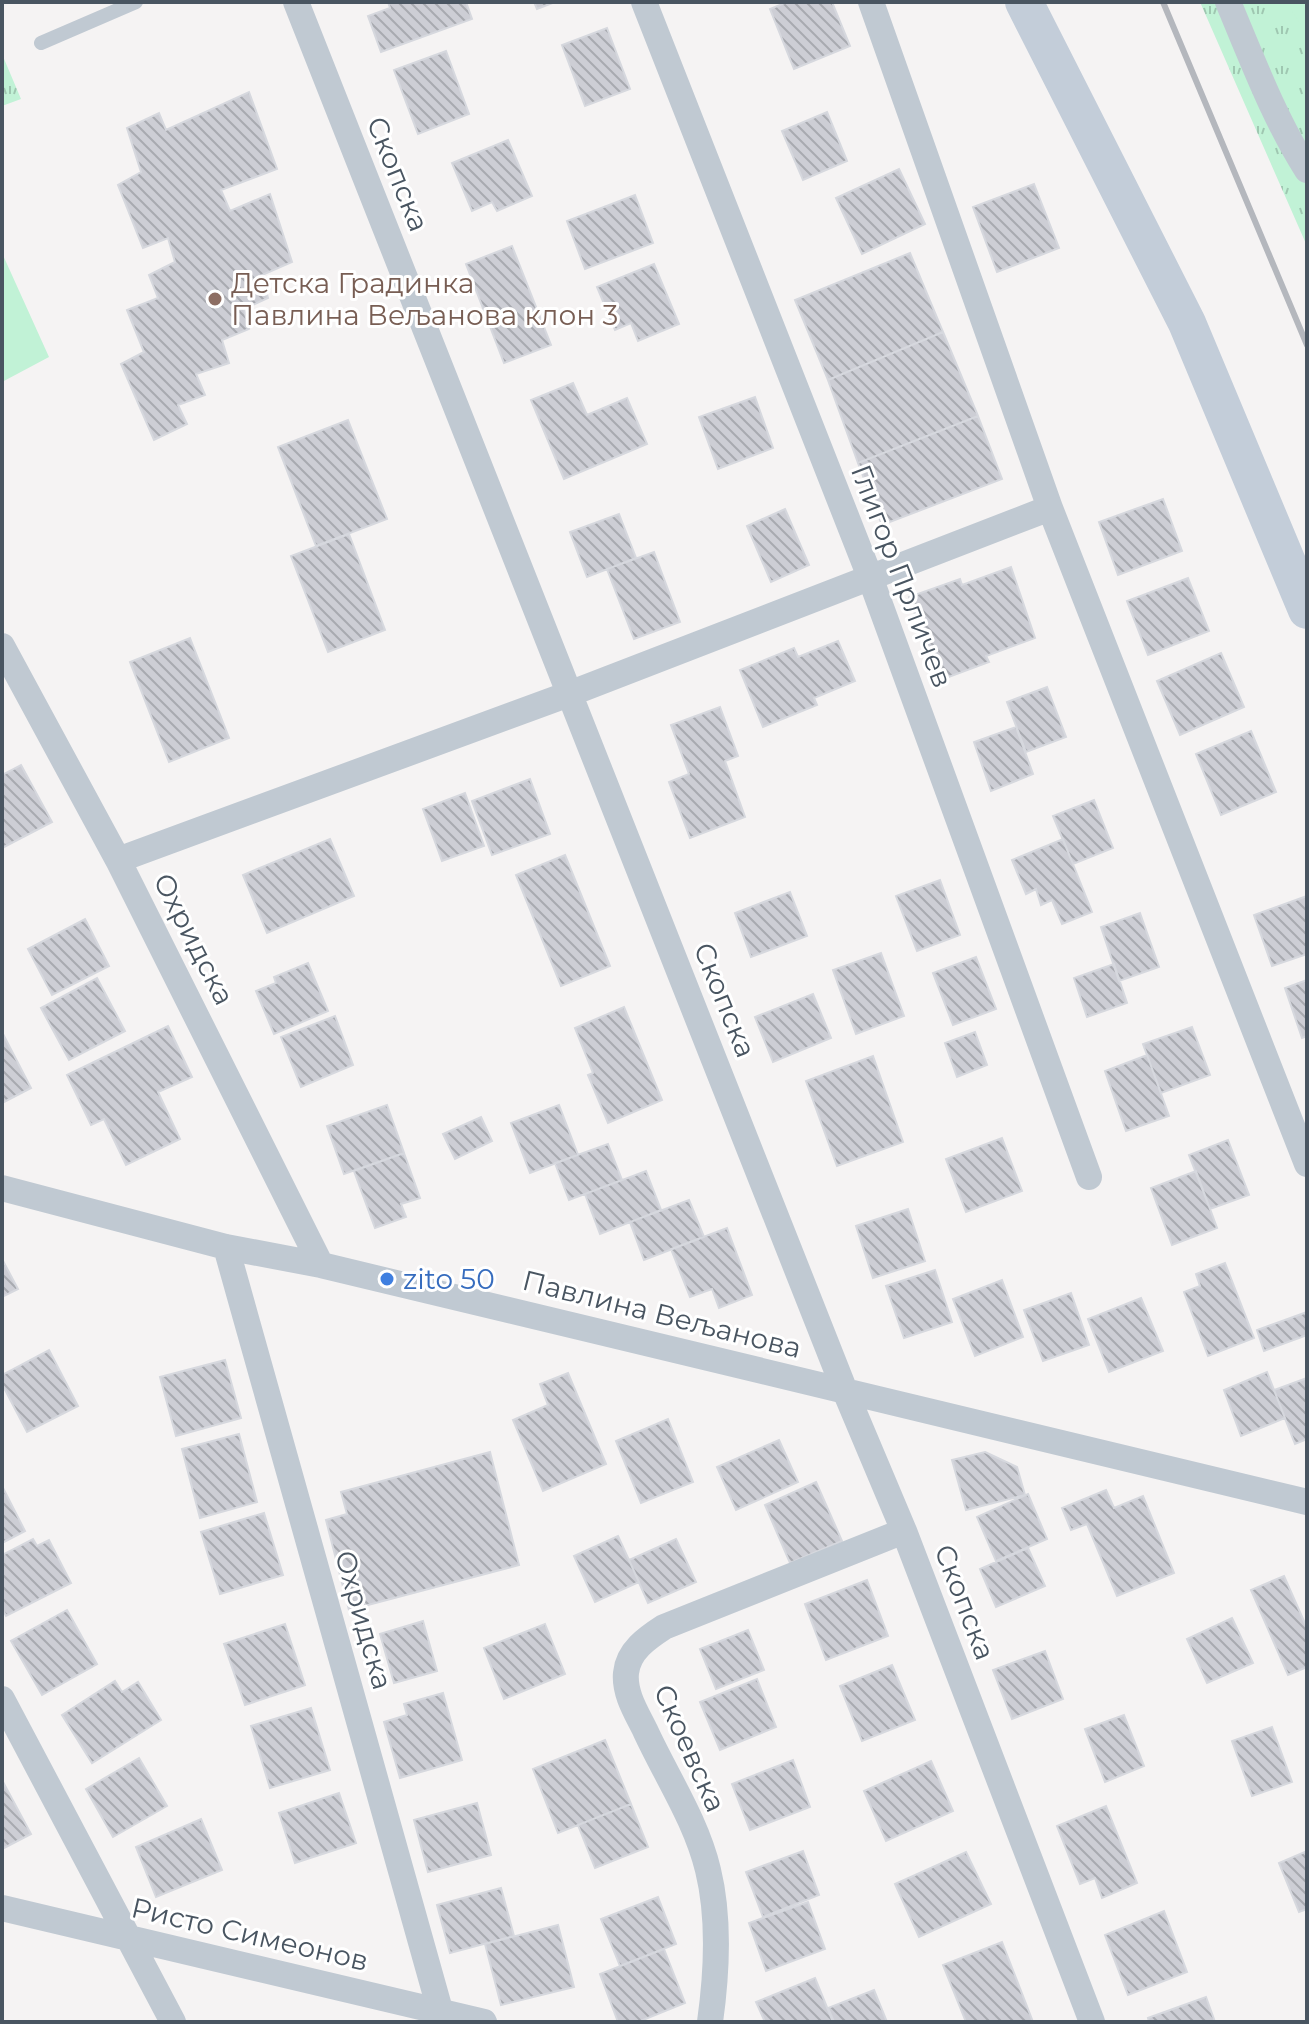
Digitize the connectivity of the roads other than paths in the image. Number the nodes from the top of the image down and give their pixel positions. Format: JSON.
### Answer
{"nodes":[{"id":1,"x":136,"y":2,"type":"edge"},
{"id":2,"x":296,"y":2,"type":"edge"},
{"id":3,"x":644,"y":2,"type":"edge"},
{"id":4,"x":871,"y":2,"type":"edge"},
{"id":5,"x":1024,"y":2,"type":"edge"},
{"id":6,"x":1228,"y":2,"type":"edge"},
{"id":7,"x":41,"y":43,"type":"dead end"},
{"id":8,"x":1307,"y":170,"type":"edge"},
{"id":9,"x":1050,"y":508,"type":"junction"},
{"id":10,"x":870,"y":577,"type":"junction"},
{"id":11,"x":1307,"y":610,"type":"edge"},
{"id":12,"x":2,"y":646,"type":"edge"},
{"id":13,"x":569,"y":694,"type":"junction"},
{"id":14,"x":118,"y":860,"type":"junction"},
{"id":15,"x":1307,"y":1164,"type":"edge"},
{"id":16,"x":1089,"y":1177,"type":"dead end"},
{"id":17,"x":2,"y":1188,"type":"edge"},
{"id":18,"x":226,"y":1247,"type":"junction"},
{"id":19,"x":321,"y":1265,"type":"junction"},
{"id":20,"x":845,"y":1391,"type":"junction"},
{"id":21,"x":1307,"y":1502,"type":"edge"},
{"id":22,"x":904,"y":1531,"type":"junction"},
{"id":23,"x":2,"y":1699,"type":"edge"},
{"id":24,"x":2,"y":1908,"type":"edge"},
{"id":25,"x":132,"y":1940,"type":"junction"},
{"id":26,"x":440,"y":2010,"type":"junction"},
{"id":27,"x":173,"y":2022,"type":"edge"},
{"id":28,"x":484,"y":2022,"type":"edge"},
{"id":29,"x":710,"y":2022,"type":"edge"},
{"id":30,"x":1092,"y":2022,"type":"edge"}],
"edges":[{"from":1,"to":7,"type":"lane"},
{"from":2,"to":13,"type":"street","name":"Скопска"},
{"from":3,"to":10,"type":"street","name":"Глигор Прличев"},
{"from":4,"to":9,"type":"street"},
{"from":5,"to":11,"type":"street"},
{"from":6,"to":8,"type":"street"},
{"from":9,"to":10,"type":"street"},
{"from":9,"to":15,"type":"street"},
{"from":10,"to":13,"type":"street"},
{"from":10,"to":16,"type":"street","name":"Глигор Прличев"},
{"from":12,"to":14,"type":"street","name":"Охридска"},
{"from":13,"to":14,"type":"street"},
{"from":13,"to":20,"type":"street","name":"Скопска"},
{"from":14,"to":19,"type":"street","name":"Охридска"},
{"from":17,"to":18,"type":"street","name":"Павлина Вељанова"},
{"from":18,"to":19,"type":"street","name":"Павлина Вељанова"},
{"from":18,"to":26,"type":"street","name":"Охридска"},
{"from":19,"to":20,"type":"street","name":"Павлина Вељанова"},
{"from":20,"to":21,"type":"street","name":"Павлина Вељанова"},
{"from":20,"to":22,"type":"street","name":"Скопска"},
{"from":22,"to":29,"type":"street","name":"Скоевска"},
{"from":22,"to":30,"type":"street","name":"Скопска"},
{"from":23,"to":25,"type":"street"},
{"from":24,"to":25,"type":"street","name":"Ристо Симеонов"},
{"from":25,"to":26,"type":"street","name":"Ристо Симеонов"},
{"from":25,"to":27,"type":"street"},
{"from":26,"to":28,"type":"street","name":"Ристо Симеонов"}]}
